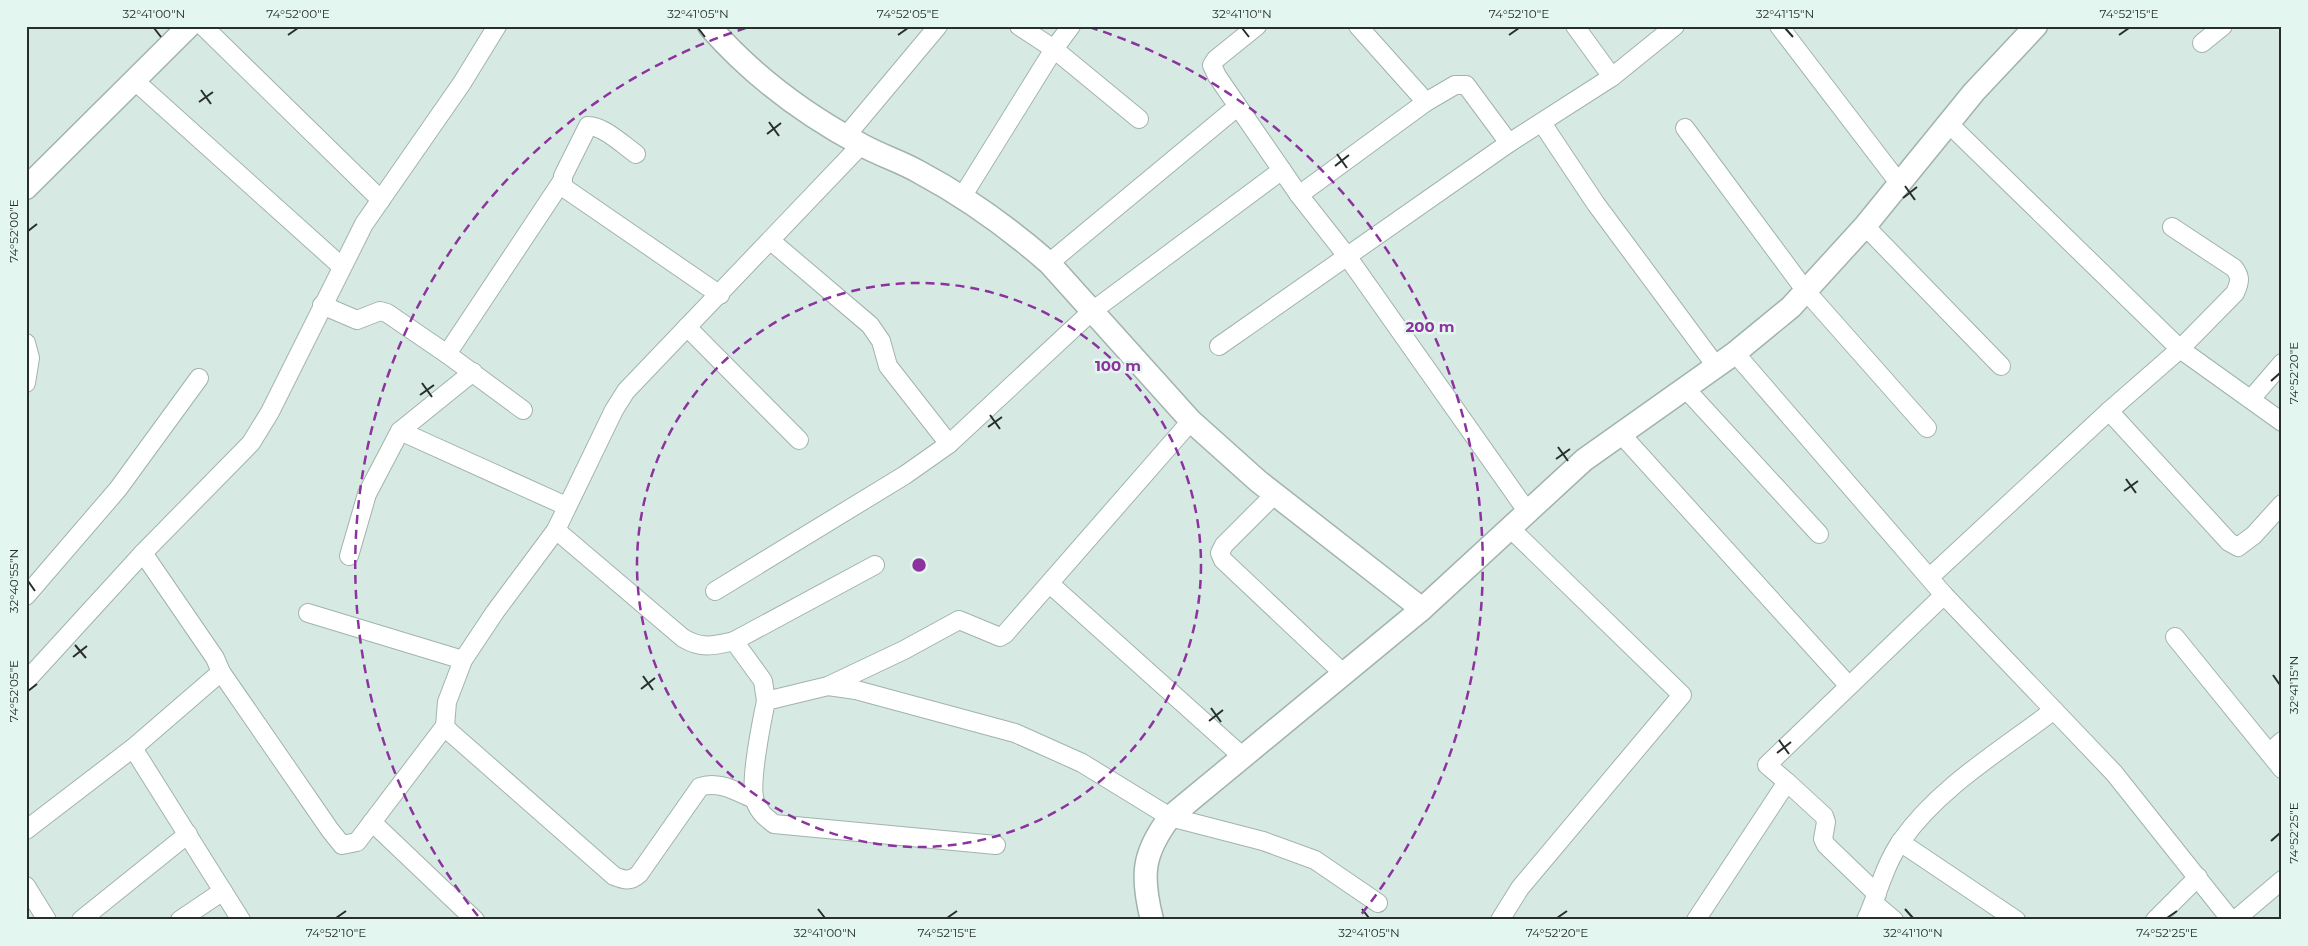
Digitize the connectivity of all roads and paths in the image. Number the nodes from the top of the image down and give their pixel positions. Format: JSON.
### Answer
{"nodes":[{"id":1,"x":189,"y":26,"type":"edge"},
{"id":2,"x":203,"y":26,"type":"edge"},
{"id":3,"x":497,"y":26,"type":"edge"},
{"id":4,"x":709,"y":26,"type":"edge"},
{"id":5,"x":938,"y":26,"type":"edge"},
{"id":6,"x":1019,"y":26,"type":"edge"},
{"id":7,"x":1071,"y":26,"type":"edge"},
{"id":8,"x":1257,"y":26,"type":"edge"},
{"id":9,"x":1358,"y":26,"type":"edge"},
{"id":10,"x":1574,"y":26,"type":"edge"},
{"id":11,"x":1675,"y":26,"type":"edge"},
{"id":12,"x":1779,"y":26,"type":"edge"},
{"id":13,"x":2036,"y":26,"type":"edge"},
{"id":14,"x":2224,"y":26,"type":"edge"},
{"id":15,"x":2202,"y":42,"type":"dead end"},
{"id":16,"x":1054,"y":49,"type":"junction"},
{"id":17,"x":1612,"y":77,"type":"junction"},
{"id":18,"x":135,"y":80,"type":"junction"},
{"id":19,"x":1426,"y":102,"type":"junction"},
{"id":20,"x":1238,"y":107,"type":"junction"},
{"id":21,"x":1139,"y":119,"type":"dead end"},
{"id":22,"x":1542,"y":123,"type":"junction"},
{"id":23,"x":1948,"y":123,"type":"junction"},
{"id":24,"x":1685,"y":128,"type":"dead end"},
{"id":25,"x":854,"y":140,"type":"junction"},
{"id":26,"x":1510,"y":142,"type":"junction"},
{"id":27,"x":636,"y":154,"type":"dead end"},
{"id":28,"x":1282,"y":170,"type":"junction"},
{"id":29,"x":562,"y":181,"type":"junction"},
{"id":30,"x":1899,"y":184,"type":"junction"},
{"id":31,"x":26,"y":188,"type":"edge"},
{"id":32,"x":1299,"y":195,"type":"junction"},
{"id":33,"x":962,"y":198,"type":"junction"},
{"id":34,"x":381,"y":200,"type":"junction"},
{"id":35,"x":1865,"y":226,"type":"junction"},
{"id":36,"x":2172,"y":227,"type":"dead end"},
{"id":37,"x":771,"y":240,"type":"junction"},
{"id":38,"x":1347,"y":256,"type":"junction"},
{"id":39,"x":1049,"y":263,"type":"junction"},
{"id":40,"x":341,"y":266,"type":"junction"},
{"id":41,"x":1805,"y":290,"type":"junction"},
{"id":42,"x":720,"y":295,"type":"junction"},
{"id":43,"x":322,"y":305,"type":"junction"},
{"id":44,"x":1091,"y":312,"type":"junction"},
{"id":45,"x":687,"y":327,"type":"junction"},
{"id":46,"x":26,"y":343,"type":"edge"},
{"id":47,"x":1219,"y":346,"type":"dead end"},
{"id":48,"x":2180,"y":349,"type":"junction"},
{"id":49,"x":1735,"y":353,"type":"junction"},
{"id":50,"x":447,"y":354,"type":"junction"},
{"id":51,"x":2282,"y":364,"type":"edge"},
{"id":52,"x":1716,"y":366,"type":"junction"},
{"id":53,"x":2001,"y":366,"type":"dead end"},
{"id":54,"x":473,"y":372,"type":"junction"},
{"id":55,"x":199,"y":378,"type":"dead end"},
{"id":56,"x":26,"y":383,"type":"edge"},
{"id":57,"x":1685,"y":388,"type":"junction"},
{"id":58,"x":2252,"y":399,"type":"junction"},
{"id":59,"x":523,"y":410,"type":"dead end"},
{"id":60,"x":2109,"y":411,"type":"junction"},
{"id":61,"x":1191,"y":422,"type":"junction"},
{"id":62,"x":2282,"y":422,"type":"edge"},
{"id":63,"x":1927,"y":428,"type":"dead end"},
{"id":64,"x":400,"y":431,"type":"junction"},
{"id":65,"x":1620,"y":433,"type":"junction"},
{"id":66,"x":799,"y":440,"type":"dead end"},
{"id":67,"x":949,"y":444,"type":"junction"},
{"id":68,"x":1275,"y":494,"type":"junction"},
{"id":69,"x":2282,"y":504,"type":"edge"},
{"id":70,"x":566,"y":506,"type":"junction"},
{"id":71,"x":1527,"y":511,"type":"junction"},
{"id":72,"x":1511,"y":529,"type":"junction"},
{"id":73,"x":556,"y":530,"type":"junction"},
{"id":74,"x":1819,"y":534,"type":"dead end"},
{"id":75,"x":143,"y":553,"type":"junction"},
{"id":76,"x":349,"y":556,"type":"dead end"},
{"id":77,"x":875,"y":565,"type":"dead end"},
{"id":78,"x":1930,"y":576,"type":"junction"},
{"id":79,"x":1050,"y":584,"type":"junction"},
{"id":80,"x":715,"y":592,"type":"dead end"},
{"id":81,"x":1944,"y":595,"type":"junction"},
{"id":82,"x":26,"y":596,"type":"edge"},
{"id":83,"x":1422,"y":609,"type":"junction"},
{"id":84,"x":308,"y":612,"type":"dead end"},
{"id":85,"x":2175,"y":638,"type":"dead end"},
{"id":86,"x":734,"y":642,"type":"junction"},
{"id":87,"x":463,"y":660,"type":"junction"},
{"id":88,"x":221,"y":672,"type":"junction"},
{"id":89,"x":1344,"y":674,"type":"junction"},
{"id":90,"x":26,"y":681,"type":"edge"},
{"id":91,"x":828,"y":686,"type":"junction"},
{"id":92,"x":1848,"y":686,"type":"junction"},
{"id":93,"x":766,"y":701,"type":"junction"},
{"id":94,"x":2054,"y":710,"type":"junction"},
{"id":95,"x":445,"y":723,"type":"junction"},
{"id":96,"x":2282,"y":741,"type":"edge"},
{"id":97,"x":133,"y":748,"type":"junction"},
{"id":98,"x":2269,"y":753,"type":"junction"},
{"id":99,"x":1243,"y":757,"type":"junction"},
{"id":100,"x":2282,"y":769,"type":"edge"},
{"id":101,"x":1787,"y":782,"type":"junction"},
{"id":102,"x":754,"y":799,"type":"junction"},
{"id":103,"x":1170,"y":817,"type":"junction"},
{"id":104,"x":372,"y":822,"type":"junction"},
{"id":105,"x":26,"y":830,"type":"edge"},
{"id":106,"x":188,"y":834,"type":"junction"},
{"id":107,"x":1900,"y":842,"type":"junction"},
{"id":108,"x":996,"y":845,"type":"dead end"},
{"id":109,"x":2198,"y":877,"type":"junction"},
{"id":110,"x":2282,"y":880,"type":"edge"},
{"id":111,"x":26,"y":886,"type":"edge"},
{"id":112,"x":223,"y":891,"type":"junction"},
{"id":113,"x":1876,"y":898,"type":"junction"},
{"id":114,"x":1378,"y":903,"type":"dead end"},
{"id":115,"x":2227,"y":918,"type":"edge"},
{"id":116,"x":47,"y":920,"type":"edge"},
{"id":117,"x":82,"y":920,"type":"edge"},
{"id":118,"x":180,"y":920,"type":"edge"},
{"id":119,"x":241,"y":920,"type":"edge"},
{"id":120,"x":475,"y":920,"type":"edge"},
{"id":121,"x":1152,"y":920,"type":"edge"},
{"id":122,"x":1500,"y":920,"type":"edge"},
{"id":123,"x":1696,"y":920,"type":"edge"},
{"id":124,"x":1866,"y":920,"type":"edge"},
{"id":125,"x":1894,"y":920,"type":"edge"},
{"id":126,"x":2016,"y":920,"type":"edge"},
{"id":127,"x":2155,"y":920,"type":"edge"}],
"edges":[{"from":1,"to":18,"type":"street"},
{"from":2,"to":34,"type":"street"},
{"from":3,"to":34,"type":"street"},
{"from":4,"to":25,"type":"street"},
{"from":5,"to":25,"type":"street"},
{"from":6,"to":16,"type":"street"},
{"from":7,"to":16,"type":"street"},
{"from":8,"to":20,"type":"street"},
{"from":9,"to":19,"type":"street"},
{"from":10,"to":17,"type":"street"},
{"from":11,"to":17,"type":"street"},
{"from":12,"to":30,"type":"street"},
{"from":13,"to":23,"type":"street"},
{"from":14,"to":15,"type":"street"},
{"from":16,"to":21,"type":"street"},
{"from":16,"to":33,"type":"street"},
{"from":17,"to":22,"type":"street"},
{"from":18,"to":31,"type":"street"},
{"from":18,"to":40,"type":"street"},
{"from":19,"to":26,"type":"street"},
{"from":19,"to":32,"type":"street"},
{"from":20,"to":28,"type":"street"},
{"from":20,"to":39,"type":"street"},
{"from":22,"to":26,"type":"street"},
{"from":22,"to":52,"type":"street"},
{"from":23,"to":30,"type":"street"},
{"from":23,"to":48,"type":"street"},
{"from":24,"to":41,"type":"street"},
{"from":25,"to":33,"type":"street"},
{"from":25,"to":37,"type":"street"},
{"from":26,"to":38,"type":"street"},
{"from":27,"to":29,"type":"street"},
{"from":28,"to":32,"type":"street"},
{"from":28,"to":44,"type":"street"},
{"from":29,"to":42,"type":"street"},
{"from":29,"to":50,"type":"street"},
{"from":30,"to":35,"type":"street"},
{"from":32,"to":38,"type":"street"},
{"from":33,"to":39,"type":"street"},
{"from":34,"to":40,"type":"street"},
{"from":35,"to":41,"type":"street"},
{"from":35,"to":53,"type":"street"},
{"from":36,"to":48,"type":"street"},
{"from":37,"to":42,"type":"street"},
{"from":37,"to":67,"type":"street"},
{"from":38,"to":47,"type":"street"},
{"from":38,"to":71,"type":"street"},
{"from":39,"to":44,"type":"street"},
{"from":40,"to":43,"type":"street"},
{"from":41,"to":49,"type":"street"},
{"from":41,"to":63,"type":"street"},
{"from":42,"to":45,"type":"street"},
{"from":43,"to":50,"type":"street"},
{"from":43,"to":75,"type":"street"},
{"from":44,"to":61,"type":"street"},
{"from":44,"to":67,"type":"street"},
{"from":45,"to":66,"type":"street"},
{"from":45,"to":70,"type":"street"},
{"from":46,"to":56,"type":"street"},
{"from":48,"to":58,"type":"street"},
{"from":48,"to":60,"type":"street"},
{"from":49,"to":52,"type":"street"},
{"from":49,"to":78,"type":"street"},
{"from":50,"to":54,"type":"street"},
{"from":51,"to":58,"type":"street"},
{"from":52,"to":57,"type":"street"},
{"from":54,"to":59,"type":"street"},
{"from":54,"to":64,"type":"street"},
{"from":55,"to":82,"type":"street"},
{"from":57,"to":65,"type":"street"},
{"from":57,"to":74,"type":"street"},
{"from":58,"to":62,"type":"street"},
{"from":60,"to":69,"type":"street"},
{"from":60,"to":78,"type":"street"},
{"from":61,"to":68,"type":"street"},
{"from":61,"to":79,"type":"street"},
{"from":64,"to":70,"type":"street"},
{"from":64,"to":76,"type":"street"},
{"from":65,"to":71,"type":"street"},
{"from":65,"to":92,"type":"street"},
{"from":67,"to":80,"type":"street"},
{"from":68,"to":83,"type":"street"},
{"from":68,"to":89,"type":"street"},
{"from":70,"to":73,"type":"street"},
{"from":71,"to":72,"type":"street"},
{"from":72,"to":83,"type":"street"},
{"from":72,"to":122,"type":"street"},
{"from":73,"to":86,"type":"street"},
{"from":73,"to":87,"type":"street"},
{"from":75,"to":88,"type":"street"},
{"from":75,"to":90,"type":"street"},
{"from":77,"to":86,"type":"street"},
{"from":78,"to":81,"type":"street"},
{"from":79,"to":91,"type":"street"},
{"from":79,"to":99,"type":"street"},
{"from":81,"to":92,"type":"street"},
{"from":81,"to":94,"type":"street"},
{"from":83,"to":89,"type":"street"},
{"from":84,"to":87,"type":"street"},
{"from":85,"to":98,"type":"street"},
{"from":86,"to":93,"type":"street"},
{"from":87,"to":95,"type":"street"},
{"from":88,"to":97,"type":"street"},
{"from":88,"to":104,"type":"street"},
{"from":89,"to":99,"type":"street"},
{"from":91,"to":93,"type":"street"},
{"from":91,"to":103,"type":"street"},
{"from":92,"to":101,"type":"street"},
{"from":93,"to":102,"type":"street"},
{"from":94,"to":107,"type":"street"},
{"from":94,"to":109,"type":"street"},
{"from":95,"to":102,"type":"street"},
{"from":95,"to":104,"type":"street"},
{"from":96,"to":98,"type":"street"},
{"from":97,"to":105,"type":"street"},
{"from":97,"to":106,"type":"street"},
{"from":98,"to":100,"type":"street"},
{"from":99,"to":103,"type":"street"},
{"from":101,"to":113,"type":"street"},
{"from":101,"to":123,"type":"street"},
{"from":102,"to":108,"type":"street"},
{"from":103,"to":114,"type":"street"},
{"from":103,"to":121,"type":"street"},
{"from":104,"to":120,"type":"street"},
{"from":106,"to":112,"type":"street"},
{"from":106,"to":117,"type":"street"},
{"from":107,"to":113,"type":"street"},
{"from":107,"to":126,"type":"street"},
{"from":109,"to":115,"type":"street"},
{"from":109,"to":127,"type":"street"},
{"from":110,"to":115,"type":"street"},
{"from":111,"to":116,"type":"street"},
{"from":112,"to":118,"type":"street"},
{"from":112,"to":119,"type":"street"},
{"from":113,"to":124,"type":"street"},
{"from":113,"to":125,"type":"street"}]}
